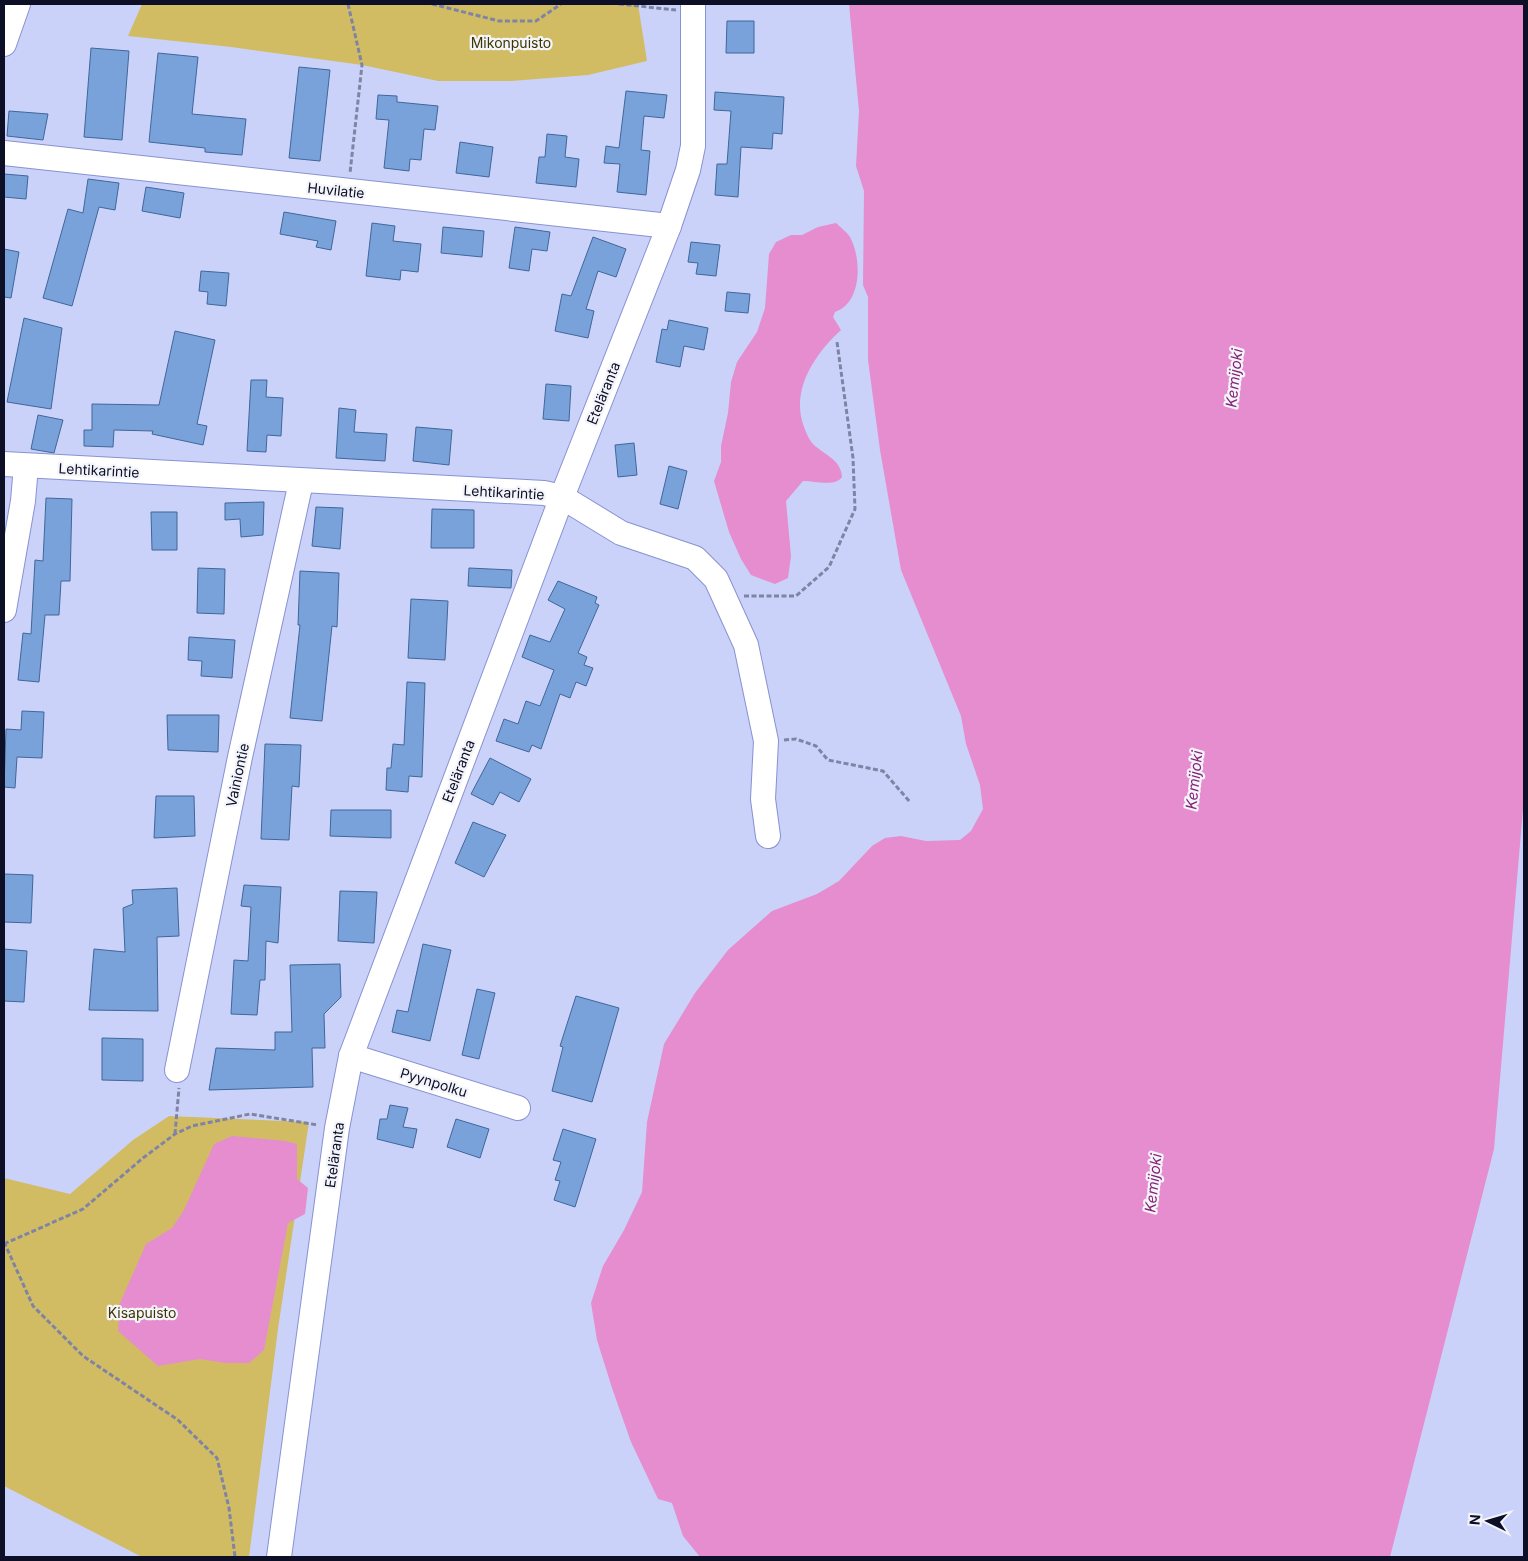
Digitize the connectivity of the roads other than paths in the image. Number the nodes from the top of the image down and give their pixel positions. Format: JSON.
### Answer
{"nodes":[{"id":1,"x":18,"y":4,"type":"edge"},
{"id":2,"x":694,"y":8,"type":"edge"},
{"id":3,"x":4,"y":44,"type":"edge"},
{"id":4,"x":4,"y":153,"type":"edge"},
{"id":5,"x":668,"y":226,"type":"junction"},
{"id":6,"x":15,"y":465,"type":"edge"},
{"id":7,"x":301,"y":482,"type":"junction"},
{"id":8,"x":562,"y":497,"type":"junction"},
{"id":9,"x":4,"y":610,"type":"edge"},
{"id":10,"x":768,"y":836,"type":"dead end"},
{"id":11,"x":351,"y":1056,"type":"junction"},
{"id":12,"x":177,"y":1070,"type":"road end"},
{"id":13,"x":518,"y":1108,"type":"dead end"},
{"id":14,"x":280,"y":1557,"type":"edge"}],
"edges":[{"from":1,"to":3,"type":"street"},
{"from":2,"to":5,"type":"street","name":"Eteläranta"},
{"from":4,"to":5,"type":"street","name":"Huvilatie"},
{"from":5,"to":8,"type":"street","name":"Eteläranta"},
{"from":6,"to":7,"type":"street","name":"Lehtikarintie"},
{"from":6,"to":9,"type":"street"},
{"from":7,"to":8,"type":"street","name":"Lehtikarintie"},
{"from":7,"to":12,"type":"street","name":"Vainiontie"},
{"from":8,"to":10,"type":"street","name":"Lehtikarintie"},
{"from":8,"to":11,"type":"street","name":"Eteläranta"},
{"from":11,"to":13,"type":"street","name":"Pyynpolku"},
{"from":11,"to":14,"type":"street","name":"Eteläranta"}]}
